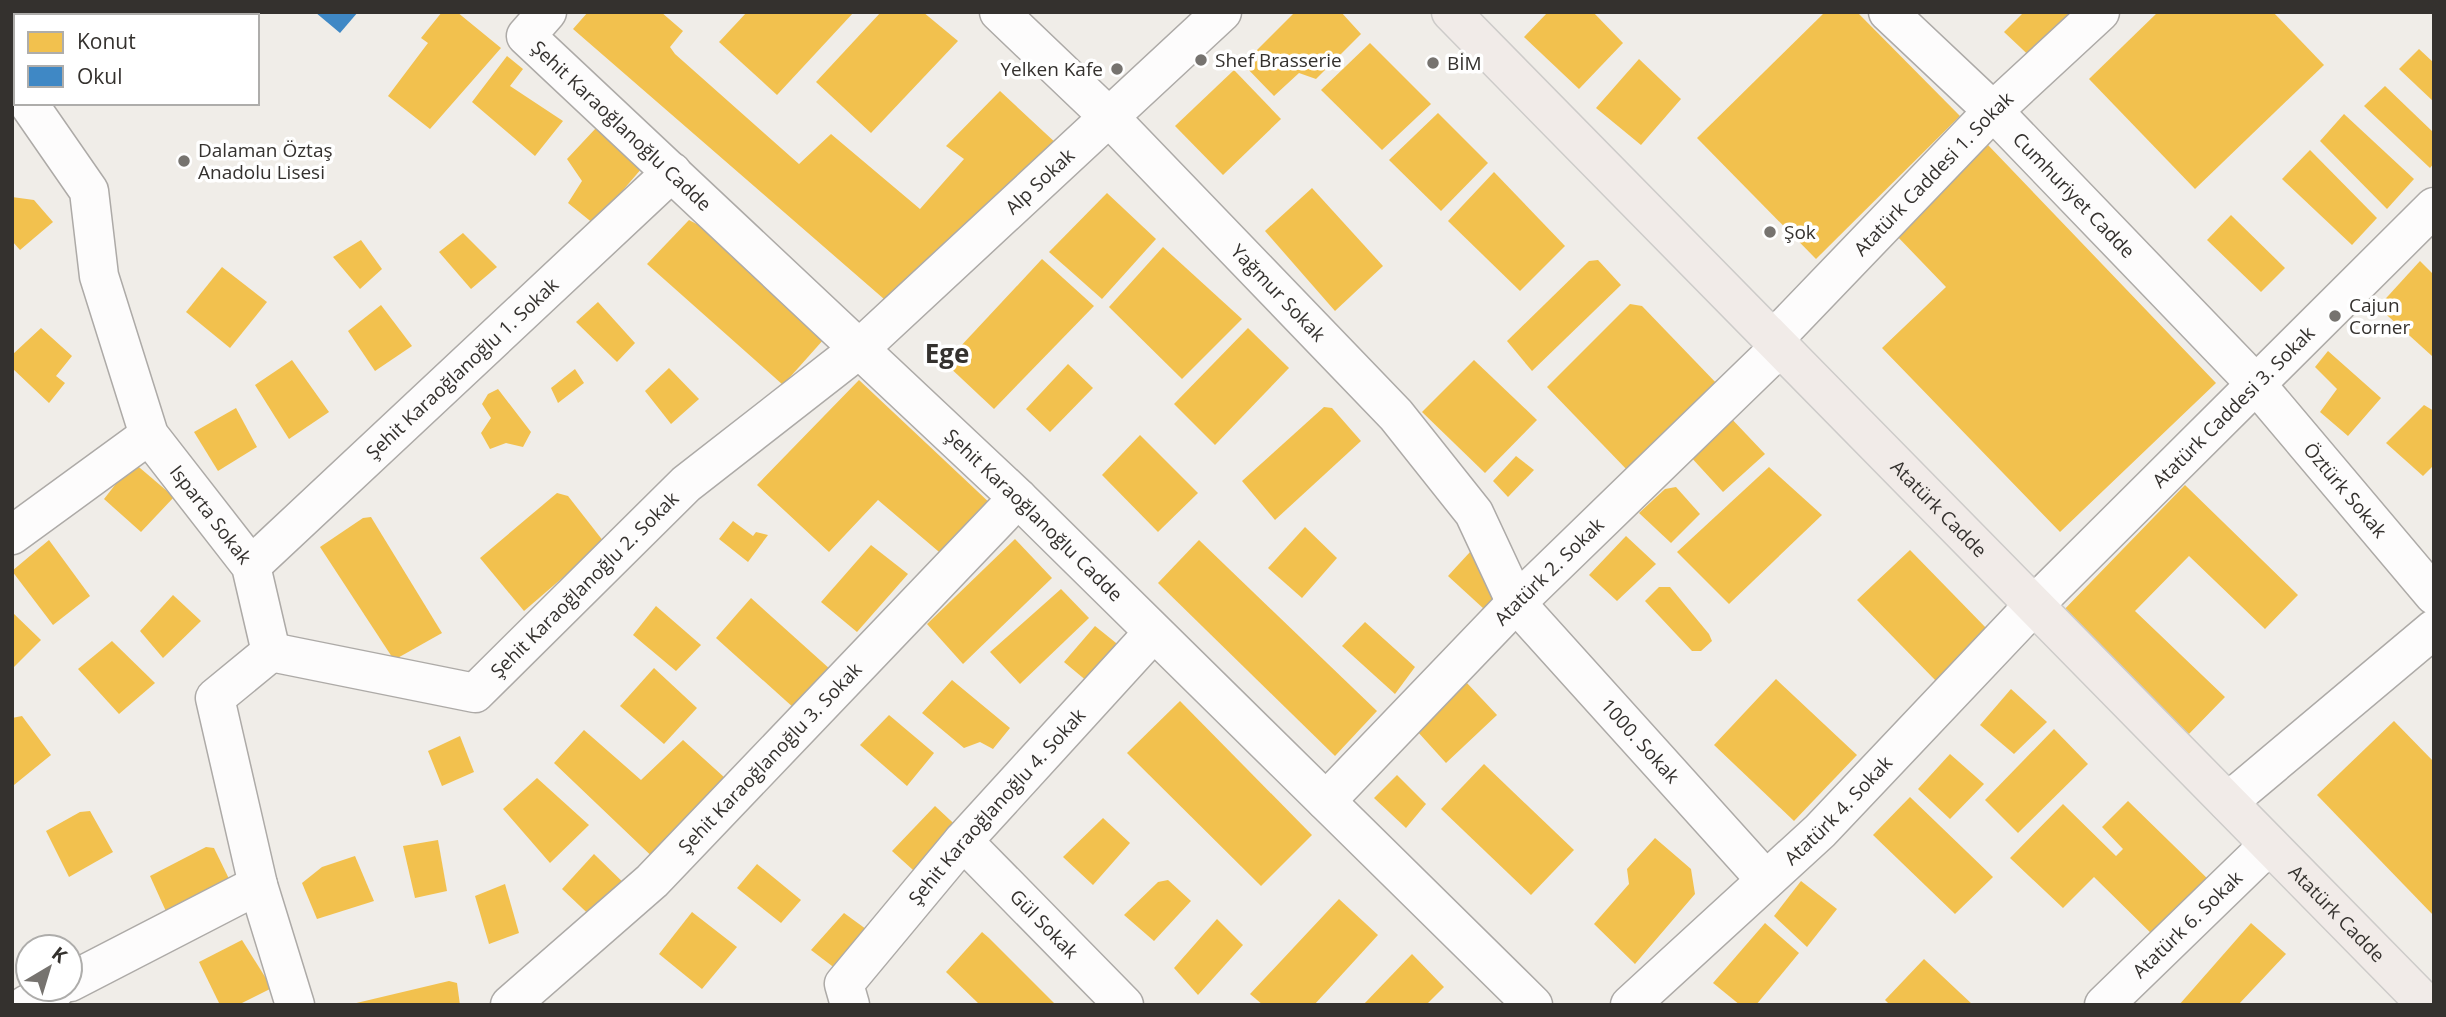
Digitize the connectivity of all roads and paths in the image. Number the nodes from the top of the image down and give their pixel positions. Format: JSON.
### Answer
{"nodes":[{"id":1,"x":999,"y":12,"type":"edge"},
{"id":2,"x":1222,"y":12,"type":"edge"},
{"id":3,"x":1451,"y":12,"type":"edge"},
{"id":4,"x":1888,"y":12,"type":"edge"},
{"id":5,"x":2099,"y":12,"type":"edge"},
{"id":6,"x":536,"y":24,"type":"edge"},
{"id":7,"x":29,"y":105,"type":"edge"},
{"id":8,"x":1993,"y":111,"type":"junction"},
{"id":9,"x":1110,"y":118,"type":"junction"},
{"id":10,"x":671,"y":172,"type":"junction"},
{"id":11,"x":2434,"y":207,"type":"edge"},
{"id":12,"x":1777,"y":344,"type":"junction"},
{"id":13,"x":859,"y":349,"type":"junction"},
{"id":14,"x":2255,"y":383,"type":"junction"},
{"id":15,"x":149,"y":435,"type":"junction"},
{"id":16,"x":1018,"y":498,"type":"junction"},
{"id":17,"x":12,"y":535,"type":"edge"},
{"id":18,"x":251,"y":566,"type":"junction"},
{"id":19,"x":2434,"y":595,"type":"edge"},
{"id":20,"x":1516,"y":603,"type":"junction"},
{"id":21,"x":2034,"y":605,"type":"junction"},
{"id":22,"x":2434,"y":629,"type":"edge"},
{"id":23,"x":1153,"y":633,"type":"junction"},
{"id":24,"x":271,"y":652,"type":"junction"},
{"id":25,"x":1325,"y":801,"type":"junction"},
{"id":26,"x":2228,"y":802,"type":"junction"},
{"id":27,"x":963,"y":841,"type":"junction"},
{"id":28,"x":2269,"y":845,"type":"junction"},
{"id":29,"x":1766,"y":880,"type":"junction"},
{"id":30,"x":258,"y":885,"type":"junction"},
{"id":31,"x":84,"y":975,"type":"edge"},
{"id":32,"x":847,"y":994,"type":"edge"},
{"id":33,"x":295,"y":1005,"type":"edge"},
{"id":34,"x":510,"y":1005,"type":"edge"},
{"id":35,"x":1124,"y":1005,"type":"edge"},
{"id":36,"x":1533,"y":1005,"type":"edge"},
{"id":37,"x":1630,"y":1005,"type":"edge"},
{"id":38,"x":2104,"y":1005,"type":"edge"},
{"id":39,"x":2427,"y":1005,"type":"edge"}],
"edges":[{"from":1,"to":9,"type":"street","name":"Yağmur Sokak"},
{"from":2,"to":9,"type":"street","name":"Alp Sokak"},
{"from":3,"to":12,"type":"main road","name":"Atatürk Cadde"},
{"from":4,"to":8,"type":"street","name":"Cumhuriyet Cadde"},
{"from":5,"to":8,"type":"street","name":"Atatürk Caddesi 1. Sokak"},
{"from":6,"to":10,"type":"street","name":"Şehit Karaoğlanoğlu Cadde"},
{"from":7,"to":15,"type":"street","name":"Isparta Sokak"},
{"from":8,"to":12,"type":"street","name":"Atatürk Caddesi 1. Sokak"},
{"from":8,"to":14,"type":"street","name":"Cumhuriyet Cadde"},
{"from":9,"to":13,"type":"street","name":"Alp Sokak"},
{"from":9,"to":20,"type":"street","name":"Yağmur Sokak"},
{"from":10,"to":13,"type":"street","name":"Şehit Karaoğlanoğlu Cadde"},
{"from":10,"to":18,"type":"street","name":"Şehit Karaoğlanoğlu 1. Sokak"},
{"from":11,"to":14,"type":"street","name":"Atatürk Caddesi 3. Sokak"},
{"from":12,"to":20,"type":"street","name":"Atatürk 2. Sokak"},
{"from":12,"to":21,"type":"main road","name":"Atatürk Cadde"},
{"from":13,"to":16,"type":"street","name":"Şehit Karaoğlanoğlu Cadde"},
{"from":13,"to":24,"type":"street","name":"Şehit Karaoğlanoğlu 2. Sokak"},
{"from":14,"to":19,"type":"street","name":"Öztürk Sokak"},
{"from":14,"to":21,"type":"street","name":"Atatürk Caddesi 3. Sokak"},
{"from":15,"to":17,"type":"street"},
{"from":15,"to":18,"type":"street","name":"Isparta Sokak"},
{"from":16,"to":23,"type":"street","name":"Şehit Karaoğlanoğlu Cadde"},
{"from":16,"to":34,"type":"street","name":"Şehit Karaoğlanoğlu 3. Sokak"},
{"from":18,"to":24,"type":"street","name":"Isparta Sokak"},
{"from":20,"to":25,"type":"street","name":"Atatürk 2. Sokak"},
{"from":20,"to":29,"type":"street","name":"1000. Sokak"},
{"from":21,"to":26,"type":"main road","name":"Atatürk Cadde"},
{"from":21,"to":29,"type":"street","name":"Atatürk 4. Sokak"},
{"from":22,"to":26,"type":"street"},
{"from":23,"to":25,"type":"street","name":"Şehit Karaoğlanoğlu Cadde"},
{"from":23,"to":27,"type":"street","name":"Şehit Karaoğlanoğlu 4. Sokak"},
{"from":24,"to":30,"type":"street"},
{"from":25,"to":36,"type":"street","name":"Şehit Karaoğlanoğlu Cadde"},
{"from":26,"to":28,"type":"main road","name":"Atatürk Cadde"},
{"from":27,"to":32,"type":"street","name":"Şehit Karaoğlanoğlu 4. Sokak"},
{"from":27,"to":35,"type":"street","name":"Gül Sokak"},
{"from":28,"to":38,"type":"street","name":"Atatürk 6. Sokak"},
{"from":28,"to":39,"type":"main road","name":"Atatürk Cadde"},
{"from":29,"to":37,"type":"street","name":"Atatürk 4. Sokak"},
{"from":30,"to":31,"type":"street"},
{"from":30,"to":33,"type":"street"}]}
